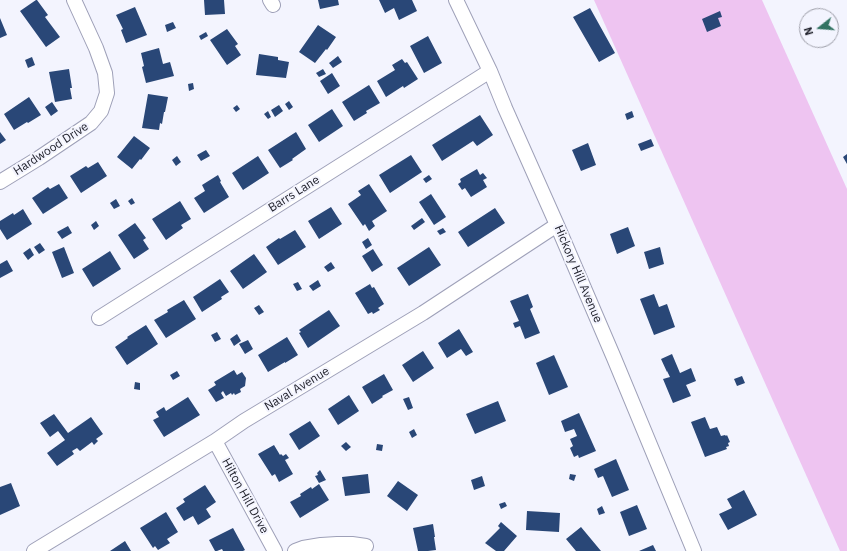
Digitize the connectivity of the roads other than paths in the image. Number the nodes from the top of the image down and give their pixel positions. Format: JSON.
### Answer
{"nodes":[{"id":1,"x":74,"y":0,"type":"edge"},
{"id":2,"x":456,"y":0,"type":"edge"},
{"id":3,"x":490,"y":70,"type":"junction"},
{"id":4,"x":0,"y":182,"type":"edge"},
{"id":5,"x":557,"y":226,"type":"junction"},
{"id":6,"x":99,"y":318,"type":"dead end"},
{"id":7,"x":215,"y":441,"type":"junction"},
{"id":8,"x":366,"y":546,"type":"dead end"},
{"id":9,"x":34,"y":551,"type":"edge"},
{"id":10,"x":275,"y":551,"type":"edge"},
{"id":11,"x":295,"y":551,"type":"edge"},
{"id":12,"x":694,"y":551,"type":"edge"}],
"edges":[{"from":1,"to":4,"type":"street","name":"Hardwood Drive"},
{"from":2,"to":3,"type":"street","name":"Hickory Hill Avenue"},
{"from":3,"to":5,"type":"street","name":"Hickory Hill Avenue"},
{"from":3,"to":6,"type":"street","name":"Barrs Lane"},
{"from":5,"to":7,"type":"street","name":"Naval Avenue"},
{"from":5,"to":12,"type":"street","name":"Hickory Hill Avenue"},
{"from":7,"to":9,"type":"street","name":"Naval Avenue"},
{"from":7,"to":10,"type":"street","name":"Hilton Hill Drive"},
{"from":8,"to":11,"type":"street"}]}
